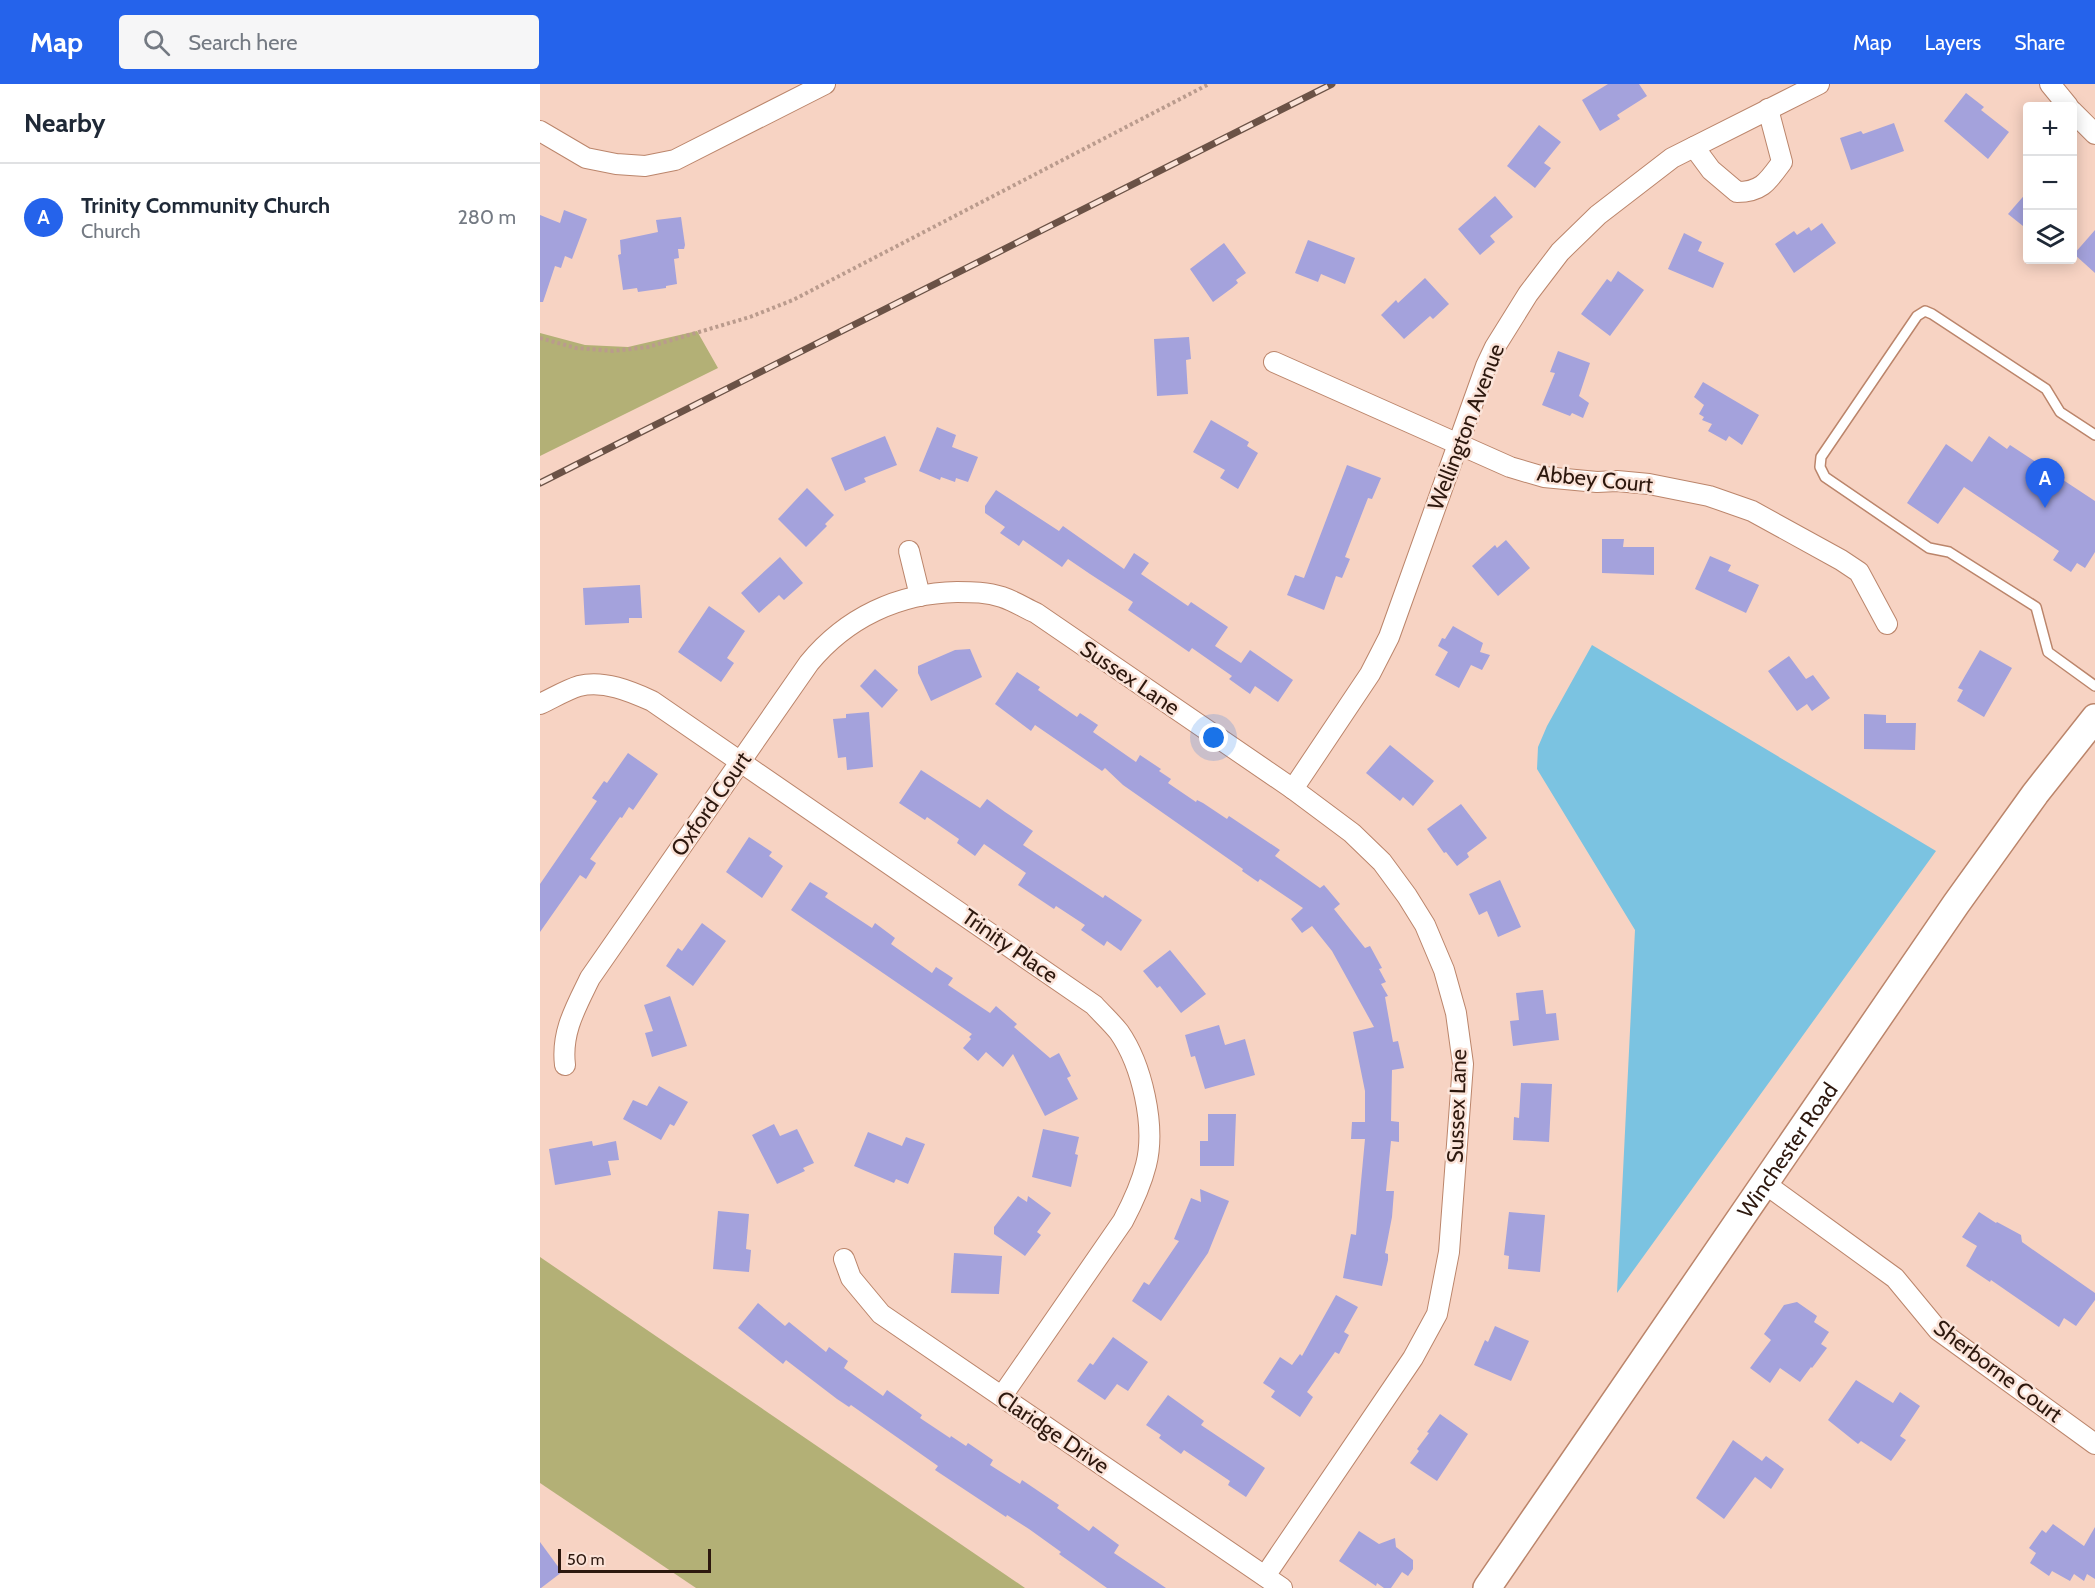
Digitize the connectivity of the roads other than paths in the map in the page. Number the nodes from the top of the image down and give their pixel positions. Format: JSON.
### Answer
{"nodes":[{"id":1,"x":825,"y":84,"type":"edge"},
{"id":2,"x":1819,"y":84,"type":"edge"},
{"id":3,"x":2050,"y":84,"type":"edge"},
{"id":4,"x":804,"y":89,"type":"edge"},
{"id":5,"x":2065,"y":102,"type":"edge"},
{"id":6,"x":1768,"y":109,"type":"junction"},
{"id":7,"x":2077,"y":115,"type":"edge"},
{"id":8,"x":540,"y":131,"type":"edge"},
{"id":9,"x":2095,"y":134,"type":"edge"},
{"id":10,"x":1694,"y":147,"type":"junction"},
{"id":11,"x":1274,"y":362,"type":"dead end"},
{"id":12,"x":2095,"y":435,"type":"edge"},
{"id":13,"x":1457,"y":443,"type":"junction"},
{"id":14,"x":909,"y":551,"type":"dead end"},
{"id":15,"x":920,"y":596,"type":"junction"},
{"id":16,"x":1887,"y":624,"type":"dead end"},
{"id":17,"x":2095,"y":686,"type":"edge"},
{"id":18,"x":540,"y":704,"type":"edge"},
{"id":19,"x":2095,"y":718,"type":"edge"},
{"id":20,"x":741,"y":761,"type":"junction"},
{"id":21,"x":1293,"y":789,"type":"junction"},
{"id":22,"x":565,"y":1065,"type":"dead end"},
{"id":23,"x":1764,"y":1183,"type":"junction"},
{"id":24,"x":844,"y":1258,"type":"dead end"},
{"id":25,"x":1002,"y":1396,"type":"junction"},
{"id":26,"x":2095,"y":1444,"type":"edge"},
{"id":27,"x":1265,"y":1576,"type":"junction"},
{"id":28,"x":1282,"y":1588,"type":"edge"},
{"id":29,"x":1487,"y":1588,"type":"edge"}],
"edges":[{"from":1,"to":4,"type":"street"},
{"from":2,"to":6,"type":"street","name":"Wellington Avenue"},
{"from":3,"to":5,"type":"street"},
{"from":4,"to":8,"type":"street"},
{"from":6,"to":10,"type":"street","name":"Wellington Avenue"},
{"from":6,"to":10,"type":"street"},
{"from":7,"to":9,"type":"street"},
{"from":10,"to":13,"type":"street","name":"Wellington Avenue"},
{"from":11,"to":13,"type":"street","name":"Abbey Court"},
{"from":12,"to":17,"type":"lane"},
{"from":13,"to":16,"type":"street","name":"Abbey Court"},
{"from":13,"to":21,"type":"street","name":"Wellington Avenue"},
{"from":14,"to":15,"type":"street"},
{"from":15,"to":20,"type":"street","name":"Oxford Court"},
{"from":15,"to":21,"type":"street","name":"Sussex Lane"},
{"from":18,"to":20,"type":"street","name":"Trinity Place"},
{"from":19,"to":23,"type":"main road","name":"Winchester Road"},
{"from":20,"to":22,"type":"street","name":"Oxford Court"},
{"from":20,"to":25,"type":"street","name":"Trinity Place"},
{"from":21,"to":27,"type":"street","name":"Sussex Lane"},
{"from":23,"to":26,"type":"street","name":"Sherborne Court"},
{"from":23,"to":29,"type":"main road","name":"Winchester Road"},
{"from":24,"to":25,"type":"street","name":"Claridge Drive"},
{"from":25,"to":27,"type":"street","name":"Claridge Drive"},
{"from":27,"to":28,"type":"street","name":"Claridge Drive"}]}
